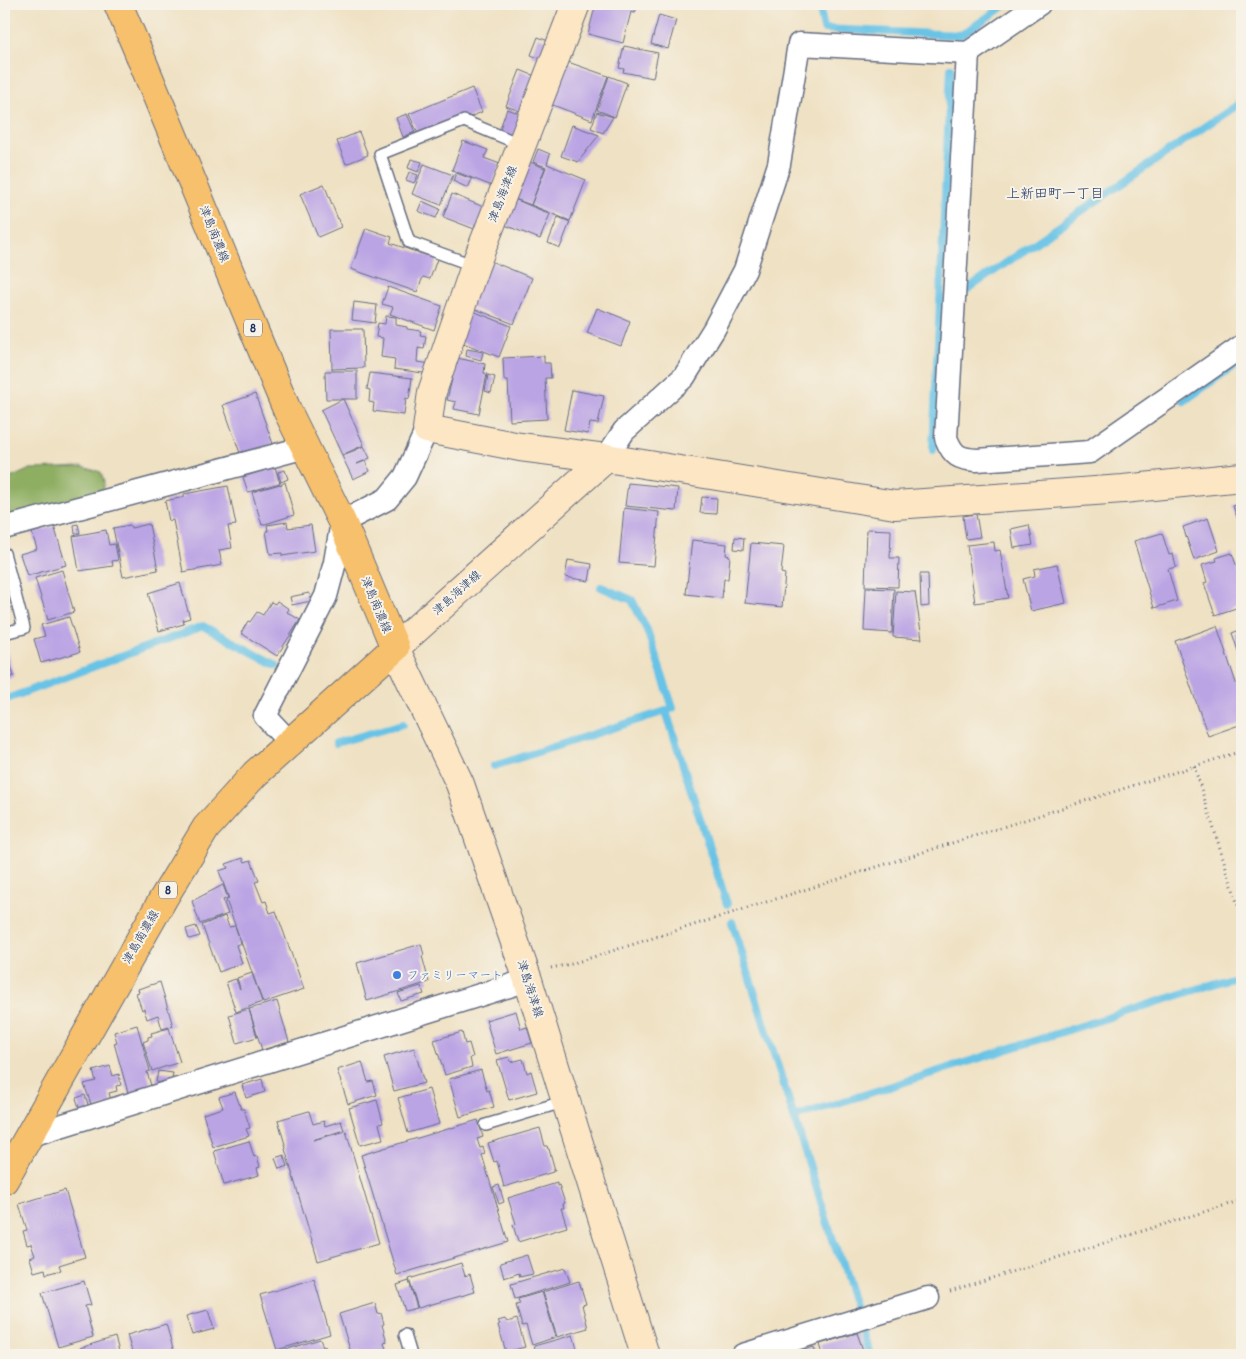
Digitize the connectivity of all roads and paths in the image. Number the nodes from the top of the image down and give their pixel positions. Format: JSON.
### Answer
{"nodes":[{"id":1,"x":118,"y":4,"type":"edge"},
{"id":2,"x":576,"y":4,"type":"edge"},
{"id":3,"x":1039,"y":4,"type":"edge"},
{"id":4,"x":968,"y":53,"type":"junction"},
{"id":5,"x":522,"y":145,"type":"junction"},
{"id":6,"x":474,"y":266,"type":"junction"},
{"id":7,"x":1242,"y":346,"type":"edge"},
{"id":8,"x":426,"y":429,"type":"junction"},
{"id":9,"x":306,"y":448,"type":"junction"},
{"id":10,"x":606,"y":458,"type":"junction"},
{"id":11,"x":1242,"y":478,"type":"edge"},
{"id":12,"x":342,"y":522,"type":"junction"},
{"id":13,"x":4,"y":528,"type":"edge"},
{"id":14,"x":4,"y":553,"type":"edge"},
{"id":15,"x":4,"y":633,"type":"edge"},
{"id":16,"x":395,"y":648,"type":"junction"},
{"id":17,"x":290,"y":743,"type":"junction"},
{"id":18,"x":1242,"y":751,"type":"edge"},
{"id":19,"x":1194,"y":766,"type":"junction"},
{"id":20,"x":1242,"y":918,"type":"edge"},
{"id":21,"x":527,"y":976,"type":"junction"},
{"id":22,"x":566,"y":1101,"type":"junction"},
{"id":23,"x":486,"y":1125,"type":"dead end"},
{"id":24,"x":28,"y":1136,"type":"junction"},
{"id":25,"x":4,"y":1180,"type":"edge"},
{"id":26,"x":1242,"y":1200,"type":"edge"},
{"id":27,"x":928,"y":1298,"type":"joint"},
{"id":28,"x":405,"y":1335,"type":"dead end"},
{"id":29,"x":411,"y":1355,"type":"edge"},
{"id":30,"x":645,"y":1355,"type":"edge"},
{"id":31,"x":743,"y":1355,"type":"edge"}],
"edges":[{"from":1,"to":9,"type":"main road","name":"津島南濃線","number":"8"},
{"from":2,"to":5,"type":"main road","name":"津島海津線"},
{"from":3,"to":4,"type":"street"},
{"from":4,"to":7,"type":"street"},
{"from":4,"to":10,"type":"street"},
{"from":5,"to":6,"type":"main road","name":"津島海津線"},
{"from":5,"to":6,"type":"lane"},
{"from":6,"to":8,"type":"main road","name":"津島海津線"},
{"from":8,"to":10,"type":"main road"},
{"from":8,"to":12,"type":"street"},
{"from":9,"to":12,"type":"main road","name":"津島南濃線","number":"8"},
{"from":9,"to":13,"type":"street"},
{"from":10,"to":11,"type":"main road"},
{"from":10,"to":16,"type":"main road","name":"津島海津線"},
{"from":12,"to":16,"type":"main road","name":"津島南濃線","number":"8"},
{"from":12,"to":17,"type":"street"},
{"from":14,"to":15,"type":"lane"},
{"from":16,"to":17,"type":"main road","name":"津島南濃線","number":"8"},
{"from":16,"to":21,"type":"main road","name":"津島海津線"},
{"from":17,"to":24,"type":"main road","name":"津島南濃線","number":"8"},
{"from":18,"to":19,"type":"path"},
{"from":19,"to":20,"type":"path"},
{"from":19,"to":21,"type":"path"},
{"from":21,"to":22,"type":"main road","name":"津島海津線"},
{"from":21,"to":24,"type":"street"},
{"from":22,"to":23,"type":"lane"},
{"from":22,"to":30,"type":"main road","name":"津島海津線"},
{"from":24,"to":25,"type":"main road","name":"津島南濃線","number":"8"},
{"from":26,"to":27,"type":"path"},
{"from":27,"to":31,"type":"street"},
{"from":28,"to":29,"type":"lane"}]}
